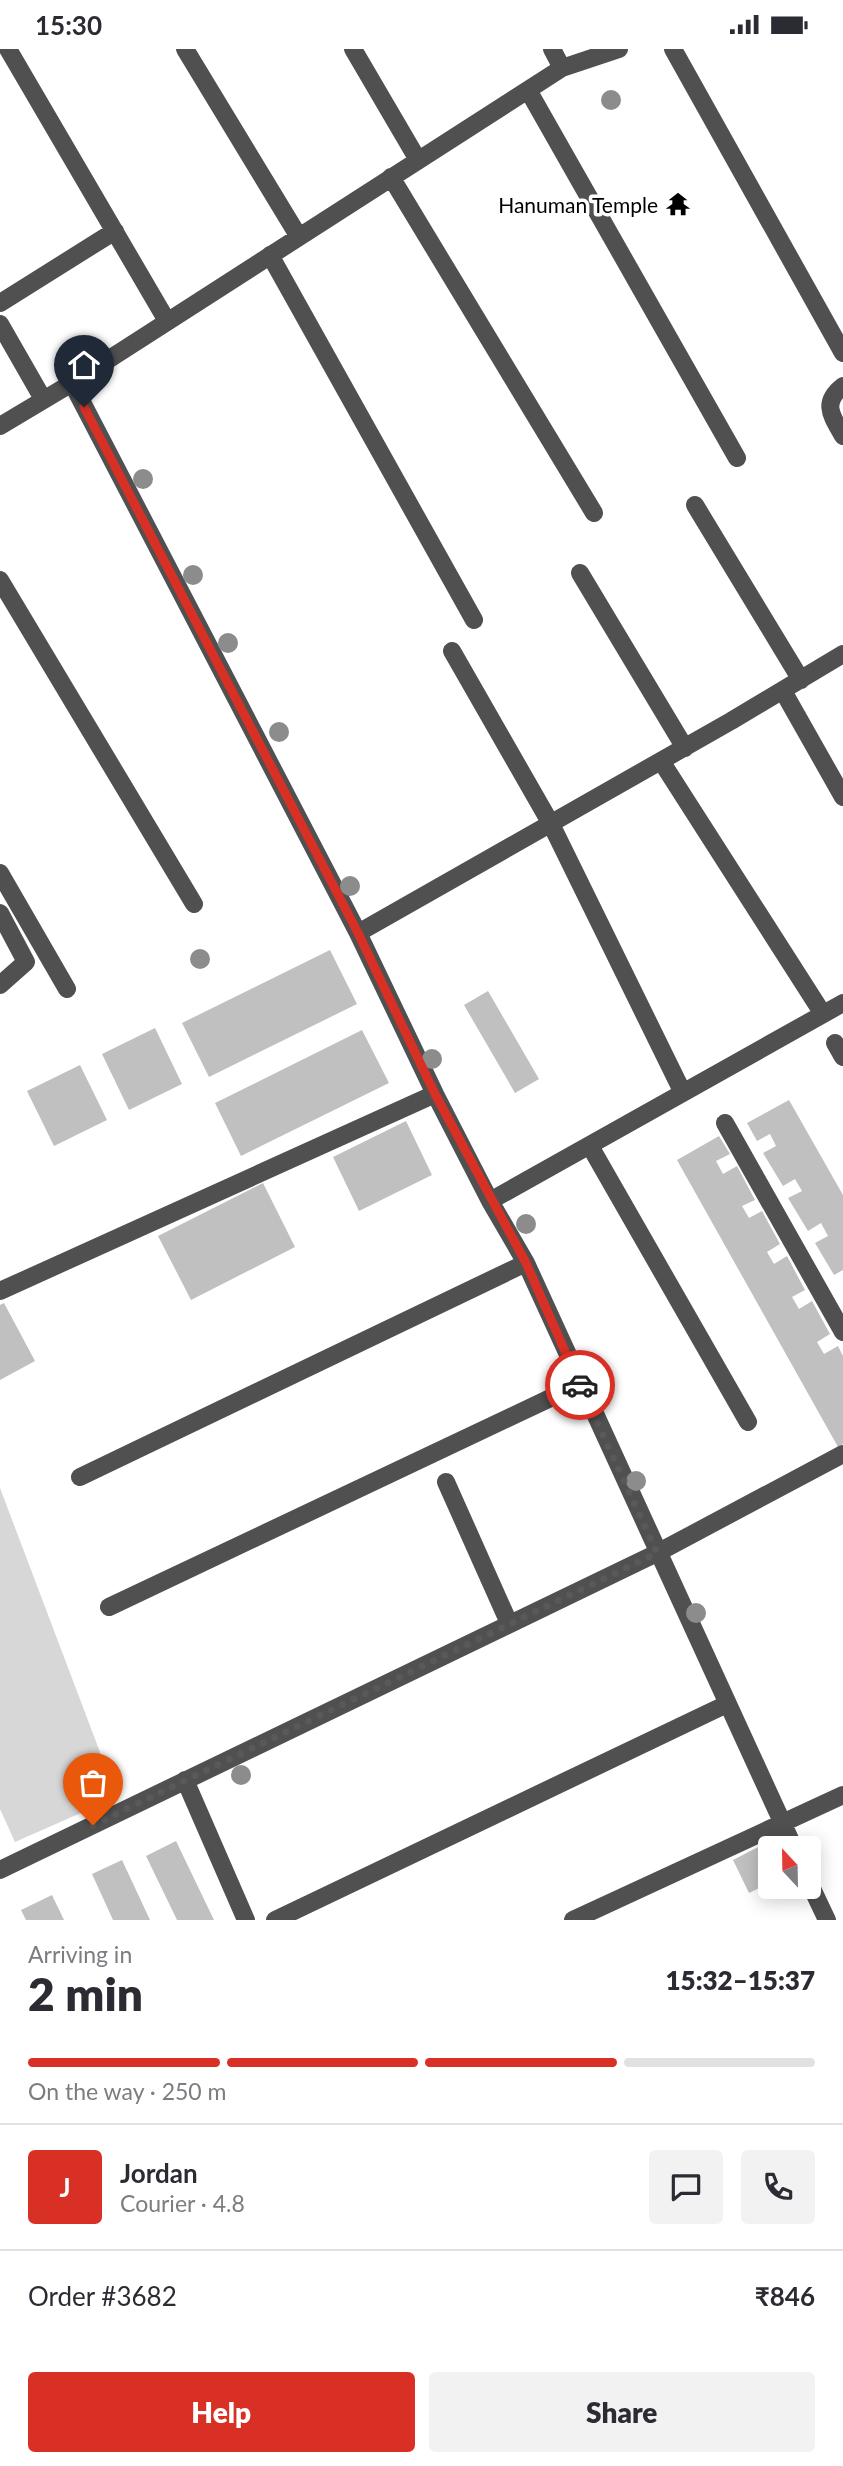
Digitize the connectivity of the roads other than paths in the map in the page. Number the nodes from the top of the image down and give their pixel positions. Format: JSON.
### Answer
{"nodes":[{"id":1,"x":8,"y":49,"type":"edge"},
{"id":2,"x":185,"y":49,"type":"edge"},
{"id":3,"x":353,"y":49,"type":"edge"},
{"id":4,"x":552,"y":49,"type":"edge"},
{"id":5,"x":619,"y":49,"type":"edge"},
{"id":6,"x":673,"y":49,"type":"edge"},
{"id":7,"x":562,"y":68,"type":"junction"},
{"id":8,"x":528,"y":90,"type":"junction"},
{"id":9,"x":418,"y":160,"type":"junction"},
{"id":10,"x":391,"y":177,"type":"junction"},
{"id":11,"x":115,"y":231,"type":"junction"},
{"id":12,"x":299,"y":237,"type":"junction"},
{"id":13,"x":270,"y":255,"type":"junction"},
{"id":14,"x":0,"y":303,"type":"edge"},
{"id":15,"x":167,"y":321,"type":"junction"},
{"id":16,"x":0,"y":324,"type":"edge"},
{"id":17,"x":843,"y":353,"type":"edge"},
{"id":18,"x":72,"y":383,"type":"junction"},
{"id":19,"x":843,"y":386,"type":"edge"},
{"id":20,"x":43,"y":399,"type":"junction"},
{"id":21,"x":0,"y":426,"type":"edge"},
{"id":22,"x":843,"y":436,"type":"edge"},
{"id":23,"x":737,"y":457,"type":"dead end"},
{"id":24,"x":695,"y":505,"type":"dead end"},
{"id":25,"x":594,"y":513,"type":"dead end"},
{"id":26,"x":580,"y":573,"type":"dead end"},
{"id":27,"x":0,"y":580,"type":"edge"},
{"id":28,"x":474,"y":620,"type":"dead end"},
{"id":29,"x":452,"y":652,"type":"dead end"},
{"id":30,"x":843,"y":654,"type":"edge"},
{"id":31,"x":801,"y":680,"type":"junction"},
{"id":32,"x":783,"y":691,"type":"junction"},
{"id":33,"x":685,"y":748,"type":"junction"},
{"id":34,"x":661,"y":761,"type":"junction"},
{"id":35,"x":843,"y":797,"type":"edge"},
{"id":36,"x":551,"y":824,"type":"junction"},
{"id":37,"x":0,"y":873,"type":"edge"},
{"id":38,"x":194,"y":904,"type":"dead end"},
{"id":39,"x":0,"y":913,"type":"edge"},
{"id":40,"x":358,"y":933,"type":"junction"},
{"id":41,"x":0,"y":985,"type":"edge"},
{"id":42,"x":67,"y":989,"type":"dead end"},
{"id":43,"x":843,"y":1003,"type":"edge"},
{"id":44,"x":823,"y":1014,"type":"junction"},
{"id":45,"x":683,"y":1093,"type":"junction"},
{"id":46,"x":435,"y":1094,"type":"junction"},
{"id":47,"x":725,"y":1123,"type":"dead end"},
{"id":48,"x":590,"y":1146,"type":"junction"},
{"id":49,"x":490,"y":1201,"type":"junction"},
{"id":50,"x":526,"y":1263,"type":"junction"},
{"id":51,"x":0,"y":1291,"type":"edge"},
{"id":52,"x":843,"y":1332,"type":"edge"},
{"id":53,"x":580,"y":1384,"type":"junction"},
{"id":54,"x":748,"y":1422,"type":"dead end"},
{"id":55,"x":843,"y":1454,"type":"edge"},
{"id":56,"x":80,"y":1477,"type":"dead end"},
{"id":57,"x":446,"y":1482,"type":"dead end"},
{"id":58,"x":657,"y":1553,"type":"junction"},
{"id":59,"x":109,"y":1607,"type":"dead end"},
{"id":60,"x":509,"y":1623,"type":"junction"},
{"id":61,"x":727,"y":1704,"type":"junction"},
{"id":62,"x":185,"y":1780,"type":"junction"},
{"id":63,"x":843,"y":1795,"type":"edge"},
{"id":64,"x":783,"y":1824,"type":"junction"},
{"id":65,"x":788,"y":1836,"type":"edge"},
{"id":66,"x":0,"y":1870,"type":"edge"},
{"id":67,"x":817,"y":1899,"type":"edge"},
{"id":68,"x":246,"y":1920,"type":"edge"},
{"id":69,"x":275,"y":1920,"type":"edge"},
{"id":70,"x":573,"y":1920,"type":"edge"},
{"id":71,"x":827,"y":1920,"type":"edge"}],
"edges":[{"from":1,"to":11,"type":"street"},
{"from":2,"to":12,"type":"street"},
{"from":3,"to":9,"type":"street"},
{"from":4,"to":7,"type":"street"},
{"from":5,"to":7,"type":"street"},
{"from":6,"to":17,"type":"street"},
{"from":7,"to":8,"type":"street"},
{"from":8,"to":9,"type":"street"},
{"from":8,"to":23,"type":"street"},
{"from":9,"to":10,"type":"street"},
{"from":10,"to":12,"type":"street"},
{"from":10,"to":25,"type":"street"},
{"from":11,"to":14,"type":"street"},
{"from":11,"to":15,"type":"street"},
{"from":12,"to":13,"type":"street"},
{"from":13,"to":15,"type":"street"},
{"from":13,"to":28,"type":"street"},
{"from":15,"to":18,"type":"street"},
{"from":16,"to":20,"type":"street"},
{"from":18,"to":20,"type":"street"},
{"from":18,"to":40,"type":"street"},
{"from":19,"to":22,"type":"street"},
{"from":20,"to":21,"type":"street"},
{"from":24,"to":31,"type":"street"},
{"from":26,"to":33,"type":"street"},
{"from":27,"to":38,"type":"street"},
{"from":29,"to":36,"type":"street"},
{"from":30,"to":31,"type":"street"},
{"from":31,"to":32,"type":"street"},
{"from":32,"to":33,"type":"street"},
{"from":32,"to":35,"type":"street"},
{"from":33,"to":34,"type":"street"},
{"from":34,"to":36,"type":"street"},
{"from":34,"to":44,"type":"street"},
{"from":36,"to":40,"type":"street"},
{"from":36,"to":45,"type":"street"},
{"from":37,"to":42,"type":"street"},
{"from":39,"to":41,"type":"street"},
{"from":40,"to":46,"type":"street"},
{"from":43,"to":44,"type":"street"},
{"from":44,"to":45,"type":"street"},
{"from":45,"to":48,"type":"street"},
{"from":46,"to":49,"type":"street"},
{"from":46,"to":51,"type":"street"},
{"from":47,"to":52,"type":"street"},
{"from":48,"to":49,"type":"street"},
{"from":48,"to":54,"type":"street"},
{"from":49,"to":50,"type":"street"},
{"from":50,"to":53,"type":"street"},
{"from":50,"to":56,"type":"street"},
{"from":53,"to":58,"type":"street"},
{"from":53,"to":59,"type":"street"},
{"from":55,"to":58,"type":"street"},
{"from":57,"to":60,"type":"street"},
{"from":58,"to":60,"type":"street"},
{"from":58,"to":61,"type":"street"},
{"from":60,"to":62,"type":"street"},
{"from":61,"to":64,"type":"street"},
{"from":61,"to":69,"type":"street"},
{"from":62,"to":66,"type":"street"},
{"from":62,"to":68,"type":"street"},
{"from":63,"to":64,"type":"street"},
{"from":64,"to":65,"type":"street"},
{"from":64,"to":70,"type":"street"},
{"from":67,"to":71,"type":"street"}]}
